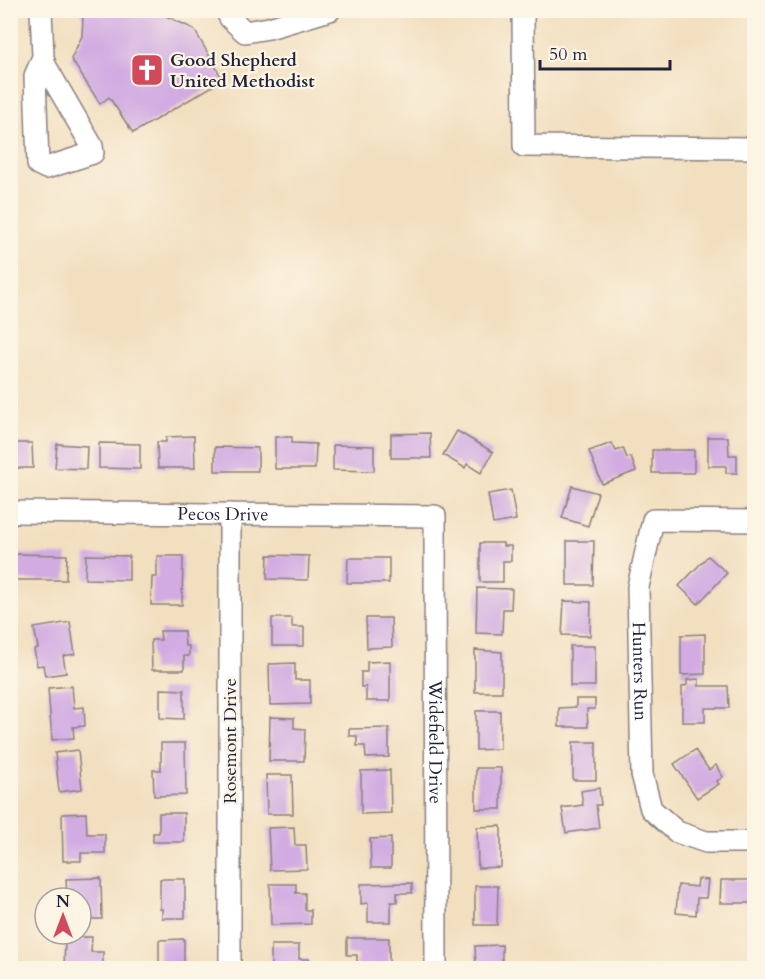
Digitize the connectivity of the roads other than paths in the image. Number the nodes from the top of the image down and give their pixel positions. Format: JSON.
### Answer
{"nodes":[{"id":1,"x":41,"y":10,"type":"edge"},
{"id":2,"x":226,"y":10,"type":"edge"},
{"id":3,"x":330,"y":10,"type":"edge"},
{"id":4,"x":523,"y":10,"type":"edge"},
{"id":5,"x":43,"y":57,"type":"junction"},
{"id":6,"x":754,"y":148,"type":"edge"},
{"id":7,"x":10,"y":512,"type":"edge"},
{"id":8,"x":230,"y":514,"type":"junction"},
{"id":9,"x":435,"y":516,"type":"joint"},
{"id":10,"x":754,"y":521,"type":"edge"},
{"id":11,"x":754,"y":842,"type":"edge"},
{"id":12,"x":230,"y":969,"type":"edge"},
{"id":13,"x":436,"y":969,"type":"edge"}],
"edges":[{"from":1,"to":5,"type":"street"},
{"from":2,"to":3,"type":"street"},
{"from":4,"to":6,"type":"street"},
{"from":5,"to":5,"type":"street"},
{"from":7,"to":8,"type":"street","name":"Pecos Drive"},
{"from":8,"to":9,"type":"street","name":"Pecos Drive"},
{"from":8,"to":12,"type":"street","name":"Rosemont Drive"},
{"from":9,"to":13,"type":"street","name":"Widefield Drive"},
{"from":10,"to":11,"type":"street","name":"Hunters Run"}]}
